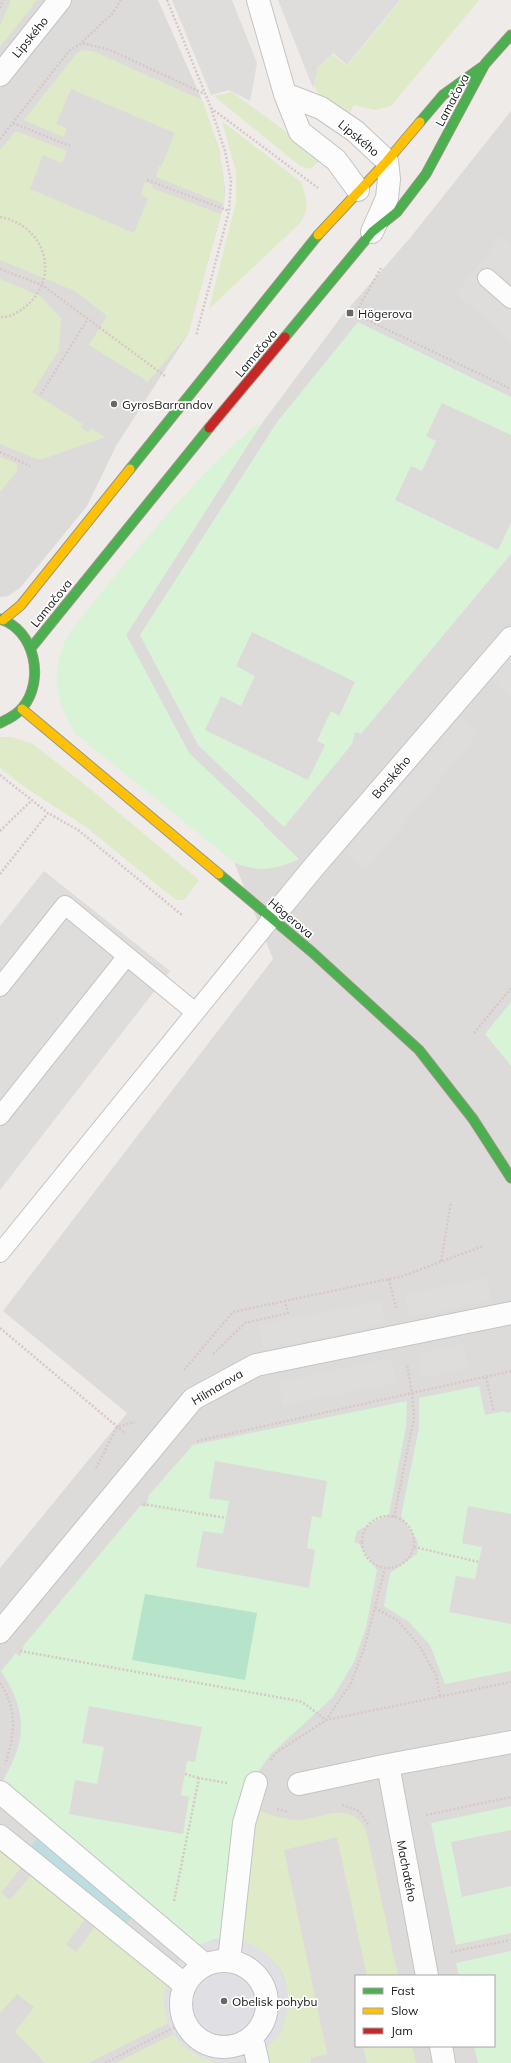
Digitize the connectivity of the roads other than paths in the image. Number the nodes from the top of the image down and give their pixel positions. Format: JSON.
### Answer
{"nodes":[{"id":1,"x":60,"y":0,"type":"edge"},
{"id":2,"x":258,"y":0,"type":"edge"},
{"id":3,"x":511,"y":35,"type":"edge"},
{"id":4,"x":485,"y":64,"type":"junction"},
{"id":5,"x":0,"y":75,"type":"edge"},
{"id":6,"x":285,"y":94,"type":"junction"},
{"id":7,"x":387,"y":161,"type":"junction"},
{"id":8,"x":358,"y":190,"type":"junction"},
{"id":9,"x":372,"y":232,"type":"junction"},
{"id":10,"x":487,"y":278,"type":"dead end"},
{"id":11,"x":511,"y":299,"type":"edge"},
{"id":12,"x":2,"y":619,"type":"edge"},
{"id":13,"x":511,"y":638,"type":"edge"},
{"id":14,"x":31,"y":648,"type":"junction"},
{"id":15,"x":22,"y":709,"type":"junction"},
{"id":16,"x":0,"y":723,"type":"edge"},
{"id":17,"x":272,"y":918,"type":"junction"},
{"id":18,"x":127,"y":956,"type":"junction"},
{"id":19,"x":0,"y":987,"type":"edge"},
{"id":20,"x":195,"y":1012,"type":"junction"},
{"id":21,"x":0,"y":1116,"type":"edge"},
{"id":22,"x":511,"y":1178,"type":"edge"},
{"id":23,"x":0,"y":1253,"type":"edge"},
{"id":24,"x":511,"y":1313,"type":"edge"},
{"id":25,"x":0,"y":1632,"type":"edge"},
{"id":26,"x":511,"y":1742,"type":"edge"},
{"id":27,"x":388,"y":1765,"type":"junction"},
{"id":28,"x":256,"y":1782,"type":"road end"},
{"id":29,"x":299,"y":1784,"type":"dead end"},
{"id":30,"x":0,"y":1792,"type":"edge"},
{"id":31,"x":0,"y":1836,"type":"edge"},
{"id":32,"x":229,"y":1961,"type":"junction"},
{"id":33,"x":205,"y":1965,"type":"junction"},
{"id":34,"x":427,"y":1975,"type":"edge"},
{"id":35,"x":185,"y":1985,"type":"junction"},
{"id":36,"x":252,"y":2037,"type":"junction"},
{"id":37,"x":441,"y":2047,"type":"edge"},
{"id":38,"x":219,"y":2055,"type":"edge"},
{"id":39,"x":258,"y":2063,"type":"edge"},
{"id":40,"x":444,"y":2063,"type":"edge"}],
"edges":[{"from":1,"to":5,"type":"street","name":"Lipského"},
{"from":2,"to":6,"type":"street"},
{"from":3,"to":4,"type":"street","name":"Lamačova"},
{"from":4,"to":7,"type":"street","name":"Lamačova"},
{"from":4,"to":9,"type":"street","name":"Lamačova"},
{"from":6,"to":7,"type":"street","name":"Lipského"},
{"from":6,"to":8,"type":"street"},
{"from":7,"to":8,"type":"street","name":"Lamačova"},
{"from":7,"to":9,"type":"street","name":"Lipského"},
{"from":8,"to":12,"type":"street","name":"Lamačova"},
{"from":9,"to":14,"type":"street","name":"Lamačova"},
{"from":10,"to":11,"type":"lane"},
{"from":12,"to":14,"type":"street","name":"Lamačova"},
{"from":13,"to":17,"type":"street","name":"Borského"},
{"from":14,"to":15,"type":"street","name":"Lamačova"},
{"from":15,"to":16,"type":"street","name":"Lamačova"},
{"from":15,"to":17,"type":"street","name":"Högerova"},
{"from":17,"to":20,"type":"lane"},
{"from":17,"to":22,"type":"street","name":"Högerova"},
{"from":18,"to":19,"type":"lane"},
{"from":18,"to":20,"type":"lane"},
{"from":18,"to":21,"type":"lane"},
{"from":20,"to":23,"type":"lane"},
{"from":24,"to":25,"type":"street","name":"Hilmarova"},
{"from":26,"to":27,"type":"street"},
{"from":27,"to":29,"type":"street"},
{"from":27,"to":34,"type":"street","name":"Machatého"},
{"from":28,"to":32,"type":"street"},
{"from":30,"to":33,"type":"street"},
{"from":31,"to":35,"type":"street"},
{"from":32,"to":33,"type":"street"},
{"from":32,"to":36,"type":"street"},
{"from":33,"to":35,"type":"street"},
{"from":35,"to":38,"type":"street"},
{"from":36,"to":38,"type":"street"},
{"from":36,"to":39,"type":"street"},
{"from":37,"to":40,"type":"street"}]}
